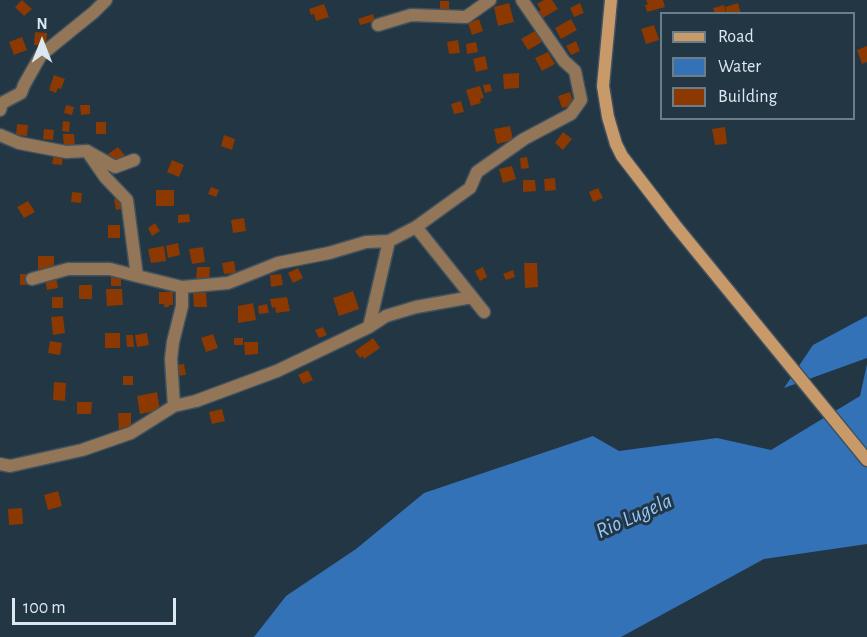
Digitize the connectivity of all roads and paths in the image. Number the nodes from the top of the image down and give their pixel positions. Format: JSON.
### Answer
{"nodes":[{"id":1,"x":106,"y":0,"type":"edge"},
{"id":2,"x":490,"y":0,"type":"edge"},
{"id":3,"x":522,"y":0,"type":"edge"},
{"id":4,"x":611,"y":0,"type":"edge"},
{"id":5,"x":378,"y":25,"type":"dead end"},
{"id":6,"x":0,"y":110,"type":"edge"},
{"id":7,"x":0,"y":135,"type":"edge"},
{"id":8,"x":87,"y":151,"type":"junction"},
{"id":9,"x":134,"y":160,"type":"dead end"},
{"id":10,"x":416,"y":228,"type":"junction"},
{"id":11,"x":389,"y":242,"type":"junction"},
{"id":12,"x":136,"y":276,"type":"junction"},
{"id":13,"x":32,"y":279,"type":"dead end"},
{"id":14,"x":182,"y":287,"type":"junction"},
{"id":15,"x":472,"y":297,"type":"junction"},
{"id":16,"x":484,"y":312,"type":"dead end"},
{"id":17,"x":369,"y":327,"type":"junction"},
{"id":18,"x":174,"y":406,"type":"junction"},
{"id":19,"x":867,"y":460,"type":"edge"},
{"id":20,"x":0,"y":464,"type":"edge"}],
"edges":[{"from":1,"to":6,"type":"street"},
{"from":2,"to":5,"type":"street"},
{"from":3,"to":10,"type":"street"},
{"from":4,"to":19,"type":"main road"},
{"from":7,"to":8,"type":"street"},
{"from":8,"to":9,"type":"street"},
{"from":8,"to":12,"type":"street"},
{"from":10,"to":11,"type":"street"},
{"from":10,"to":15,"type":"street"},
{"from":11,"to":14,"type":"street"},
{"from":11,"to":17,"type":"street"},
{"from":12,"to":13,"type":"street"},
{"from":12,"to":14,"type":"street"},
{"from":14,"to":18,"type":"street"},
{"from":15,"to":16,"type":"street"},
{"from":15,"to":17,"type":"street"},
{"from":17,"to":18,"type":"street"},
{"from":18,"to":20,"type":"street"}]}
